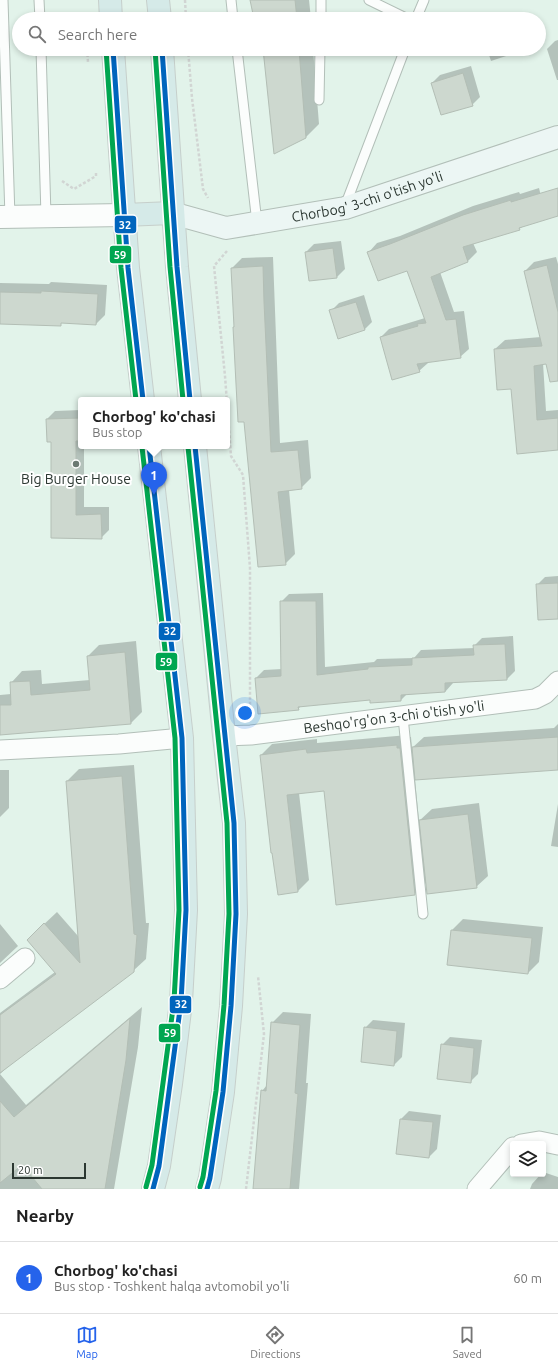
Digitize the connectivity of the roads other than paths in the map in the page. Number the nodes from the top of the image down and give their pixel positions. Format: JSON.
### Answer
{"nodes":[{"id":1,"x":3,"y":0,"type":"edge"},
{"id":2,"x":39,"y":0,"type":"edge"},
{"id":3,"x":110,"y":0,"type":"edge"},
{"id":4,"x":158,"y":0,"type":"edge"},
{"id":5,"x":231,"y":0,"type":"edge"},
{"id":6,"x":321,"y":0,"type":"edge"},
{"id":7,"x":369,"y":0,"type":"edge"},
{"id":8,"x":424,"y":0,"type":"edge"},
{"id":9,"x":40,"y":12,"type":"edge"},
{"id":10,"x":111,"y":12,"type":"edge"},
{"id":11,"x":159,"y":12,"type":"edge"},
{"id":12,"x":232,"y":12,"type":"edge"},
{"id":13,"x":321,"y":12,"type":"edge"},
{"id":14,"x":394,"y":12,"type":"edge"},
{"id":15,"x":419,"y":12,"type":"edge"},
{"id":16,"x":41,"y":56,"type":"edge"},
{"id":17,"x":113,"y":56,"type":"edge"},
{"id":18,"x":162,"y":56,"type":"edge"},
{"id":19,"x":238,"y":56,"type":"edge"},
{"id":20,"x":320,"y":56,"type":"edge"},
{"id":21,"x":402,"y":56,"type":"edge"},
{"id":22,"x":3,"y":75,"type":"edge"},
{"id":23,"x":319,"y":100,"type":"dead end"},
{"id":24,"x":558,"y":137,"type":"edge"},
{"id":25,"x":344,"y":208,"type":"junction"},
{"id":26,"x":172,"y":213,"type":"junction"},
{"id":27,"x":124,"y":215,"type":"junction"},
{"id":28,"x":46,"y":216,"type":"junction"},
{"id":29,"x":5,"y":217,"type":"edge"},
{"id":30,"x":257,"y":223,"type":"junction"},
{"id":31,"x":143,"y":397,"type":"edge"},
{"id":32,"x":190,"y":397,"type":"edge"},
{"id":33,"x":148,"y":449,"type":"edge"},
{"id":34,"x":195,"y":449,"type":"edge"},
{"id":35,"x":558,"y":681,"type":"edge"},
{"id":36,"x":402,"y":717,"type":"junction"},
{"id":37,"x":224,"y":736,"type":"junction"},
{"id":38,"x":182,"y":738,"type":"junction"},
{"id":39,"x":0,"y":750,"type":"edge"},
{"id":40,"x":423,"y":914,"type":"dead end"},
{"id":41,"x":25,"y":958,"type":"dead end"},
{"id":42,"x":0,"y":979,"type":"edge"},
{"id":43,"x":556,"y":1140,"type":"edge"},
{"id":44,"x":538,"y":1141,"type":"edge"},
{"id":45,"x":510,"y":1150,"type":"edge"},
{"id":46,"x":153,"y":1189,"type":"edge"},
{"id":47,"x":207,"y":1189,"type":"edge"},
{"id":48,"x":477,"y":1189,"type":"edge"}],
"edges":[{"from":1,"to":22,"type":"lane"},
{"from":2,"to":9,"type":"lane"},
{"from":3,"to":10,"type":"highway"},
{"from":4,"to":11,"type":"highway"},
{"from":5,"to":12,"type":"lane"},
{"from":6,"to":13,"type":"lane"},
{"from":7,"to":14,"type":"lane"},
{"from":8,"to":15,"type":"lane"},
{"from":16,"to":28,"type":"lane"},
{"from":17,"to":27,"type":"highway"},
{"from":18,"to":26,"type":"highway"},
{"from":19,"to":30,"type":"lane"},
{"from":20,"to":23,"type":"lane"},
{"from":21,"to":25,"type":"lane"},
{"from":22,"to":29,"type":"lane"},
{"from":24,"to":25,"type":"main road","name":"Chorbog' 3-chi o'tish yo'li"},
{"from":25,"to":30,"type":"main road","name":"Chorbog' 3-chi o'tish yo'li"},
{"from":26,"to":27,"type":"highway"},
{"from":26,"to":30,"type":"main road","name":"Chorbog' 3-chi o'tish yo'li"},
{"from":26,"to":32,"type":"highway"},
{"from":27,"to":28,"type":"street"},
{"from":27,"to":31,"type":"highway"},
{"from":28,"to":29,"type":"street"},
{"from":33,"to":38,"type":"highway"},
{"from":34,"to":37,"type":"highway"},
{"from":35,"to":36,"type":"street","name":"Beshqo'rg'on 3-chi o'tish yo'li"},
{"from":36,"to":37,"type":"street","name":"Beshqo'rg'on 3-chi o'tish yo'li"},
{"from":36,"to":40,"type":"lane"},
{"from":37,"to":47,"type":"highway"},
{"from":38,"to":39,"type":"street"},
{"from":38,"to":46,"type":"highway"},
{"from":41,"to":42,"type":"street"},
{"from":43,"to":44,"type":"street"},
{"from":45,"to":48,"type":"street"}]}
